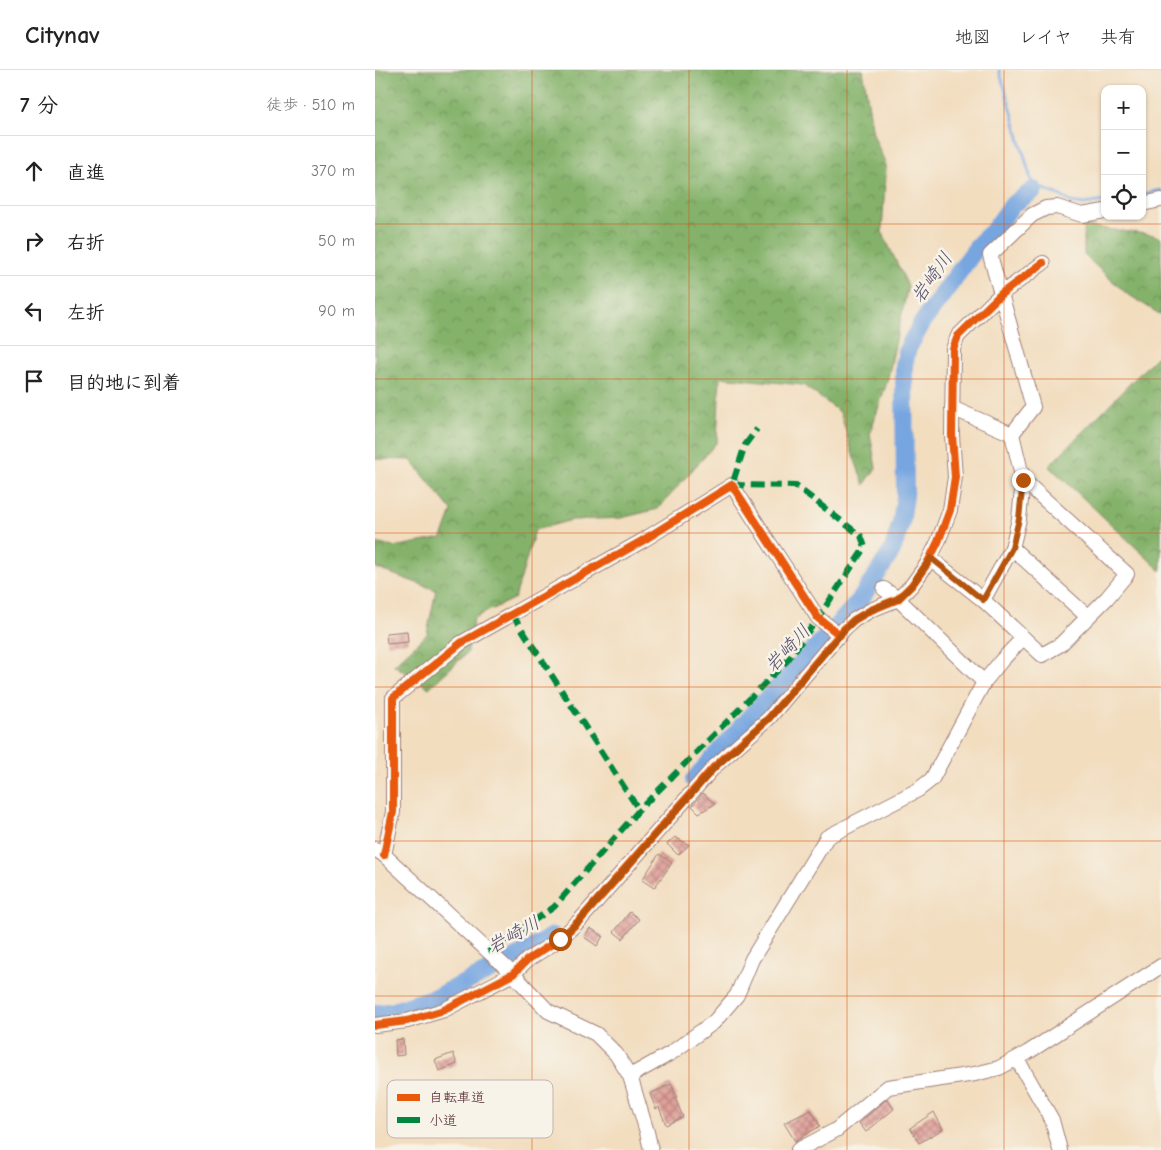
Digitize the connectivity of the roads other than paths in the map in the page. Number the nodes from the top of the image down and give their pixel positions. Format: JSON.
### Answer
{"nodes":[{"id":1,"x":1161,"y":200,"type":"edge"},
{"id":2,"x":1146,"y":203,"type":"edge"},
{"id":3,"x":1101,"y":212,"type":"edge"},
{"id":4,"x":1043,"y":263,"type":"dead end"},
{"id":5,"x":1001,"y":294,"type":"junction"},
{"id":6,"x":952,"y":408,"type":"junction"},
{"id":7,"x":1013,"y":434,"type":"junction"},
{"id":8,"x":1023,"y":480,"type":"junction"},
{"id":9,"x":1012,"y":548,"type":"junction"},
{"id":10,"x":931,"y":558,"type":"junction"},
{"id":11,"x":884,"y":589,"type":"dead end"},
{"id":12,"x":898,"y":599,"type":"junction"},
{"id":13,"x":983,"y":600,"type":"junction"},
{"id":14,"x":1089,"y":617,"type":"junction"},
{"id":15,"x":840,"y":635,"type":"junction"},
{"id":16,"x":1023,"y":638,"type":"junction"},
{"id":17,"x":984,"y":682,"type":"junction"},
{"id":18,"x":379,"y":852,"type":"edge"},
{"id":19,"x":1161,"y":966,"type":"edge"},
{"id":20,"x":510,"y":972,"type":"junction"},
{"id":21,"x":375,"y":1025,"type":"edge"},
{"id":22,"x":1017,"y":1059,"type":"junction"},
{"id":23,"x":630,"y":1076,"type":"junction"},
{"id":24,"x":651,"y":1150,"type":"edge"},
{"id":25,"x":798,"y":1150,"type":"edge"},
{"id":26,"x":1060,"y":1150,"type":"edge"}],
"edges":[{"from":1,"to":2,"type":"street"},
{"from":3,"to":5,"type":"street"},
{"from":4,"to":5,"type":"street"},
{"from":5,"to":6,"type":"street"},
{"from":5,"to":7,"type":"street"},
{"from":6,"to":7,"type":"street"},
{"from":6,"to":10,"type":"street"},
{"from":7,"to":8,"type":"street"},
{"from":8,"to":9,"type":"street"},
{"from":8,"to":14,"type":"street"},
{"from":9,"to":13,"type":"street"},
{"from":9,"to":14,"type":"street"},
{"from":10,"to":12,"type":"street"},
{"from":10,"to":13,"type":"street"},
{"from":11,"to":12,"type":"street"},
{"from":12,"to":15,"type":"street"},
{"from":12,"to":17,"type":"street"},
{"from":13,"to":16,"type":"street"},
{"from":14,"to":16,"type":"street"},
{"from":15,"to":18,"type":"street"},
{"from":15,"to":20,"type":"street"},
{"from":16,"to":17,"type":"street"},
{"from":17,"to":23,"type":"street"},
{"from":18,"to":20,"type":"street"},
{"from":19,"to":22,"type":"street"},
{"from":20,"to":21,"type":"street"},
{"from":20,"to":23,"type":"street"},
{"from":22,"to":25,"type":"street"},
{"from":22,"to":26,"type":"street"},
{"from":23,"to":24,"type":"street"}]}
